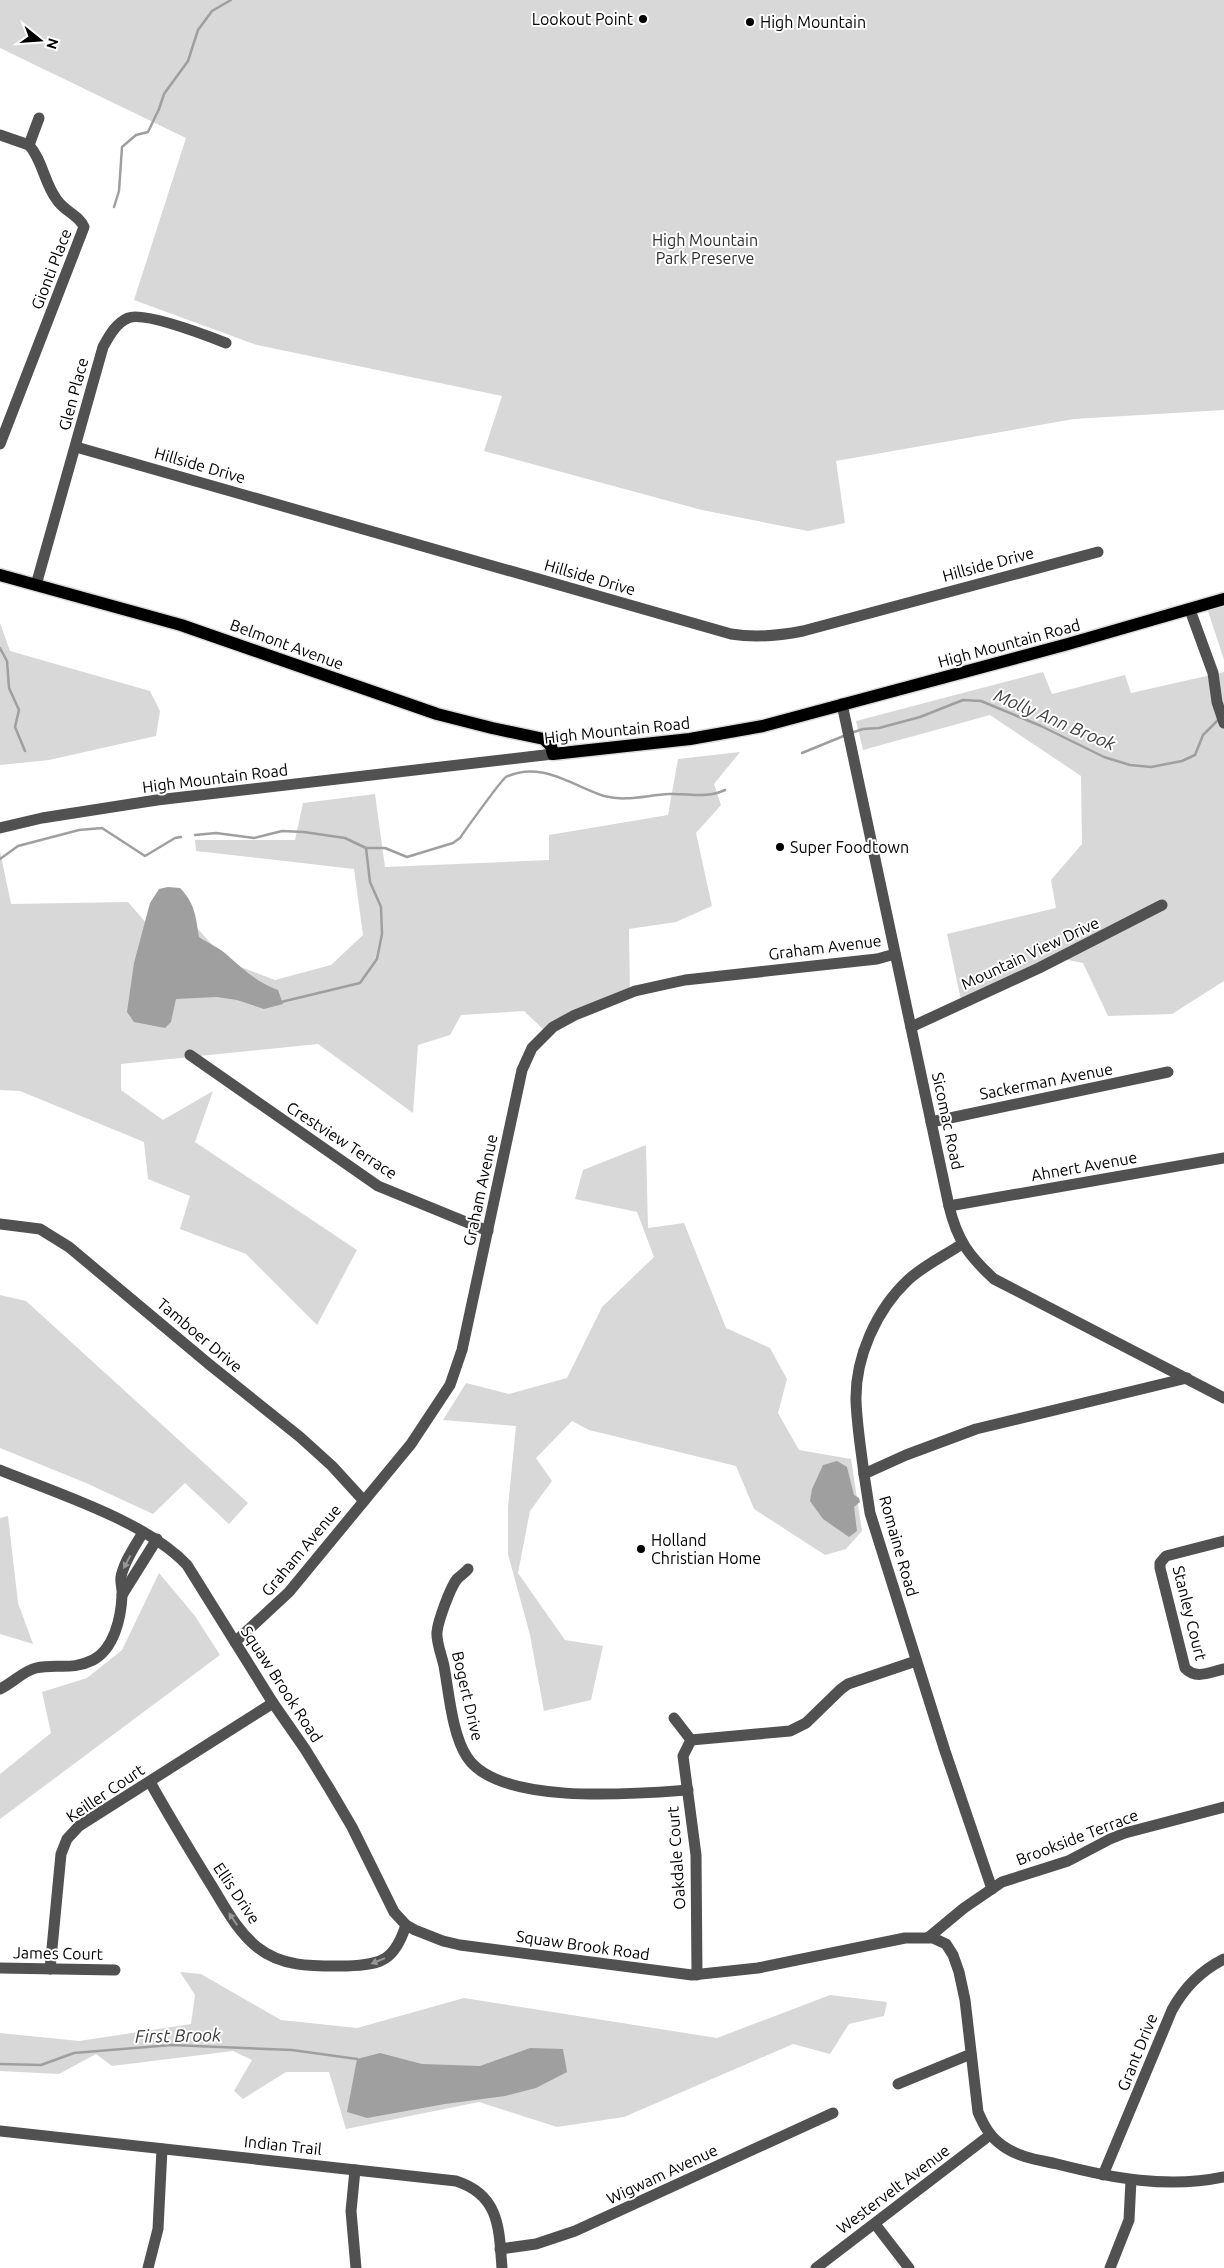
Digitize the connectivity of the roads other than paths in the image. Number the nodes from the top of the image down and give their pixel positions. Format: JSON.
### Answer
{"nodes":[{"id":1,"x":39,"y":118,"type":"dead end"},
{"id":2,"x":0,"y":135,"type":"edge"},
{"id":3,"x":30,"y":145,"type":"junction"},
{"id":4,"x":226,"y":342,"type":"dead end"},
{"id":5,"x":0,"y":444,"type":"edge"},
{"id":6,"x":76,"y":447,"type":"junction"},
{"id":7,"x":1098,"y":552,"type":"dead end"},
{"id":8,"x":0,"y":575,"type":"edge"},
{"id":9,"x":36,"y":585,"type":"junction"},
{"id":10,"x":1224,"y":599,"type":"edge"},
{"id":11,"x":1190,"y":610,"type":"junction"},
{"id":12,"x":842,"y":704,"type":"junction"},
{"id":13,"x":1222,"y":719,"type":"edge"},
{"id":14,"x":553,"y":754,"type":"junction"},
{"id":15,"x":0,"y":828,"type":"edge"},
{"id":16,"x":1162,"y":905,"type":"dead end"},
{"id":17,"x":895,"y":954,"type":"junction"},
{"id":18,"x":911,"y":1027,"type":"junction"},
{"id":19,"x":190,"y":1055,"type":"dead end"},
{"id":20,"x":1168,"y":1072,"type":"dead end"},
{"id":21,"x":931,"y":1122,"type":"junction"},
{"id":22,"x":1224,"y":1158,"type":"edge"},
{"id":23,"x":949,"y":1206,"type":"junction"},
{"id":24,"x":0,"y":1224,"type":"edge"},
{"id":25,"x":488,"y":1231,"type":"junction"},
{"id":26,"x":962,"y":1244,"type":"junction"},
{"id":27,"x":1186,"y":1378,"type":"junction"},
{"id":28,"x":1224,"y":1398,"type":"edge"},
{"id":29,"x":0,"y":1470,"type":"edge"},
{"id":30,"x":864,"y":1474,"type":"junction"},
{"id":31,"x":364,"y":1501,"type":"junction"},
{"id":32,"x":143,"y":1532,"type":"junction"},
{"id":33,"x":157,"y":1539,"type":"junction"},
{"id":34,"x":1224,"y":1541,"type":"edge"},
{"id":35,"x":468,"y":1569,"type":"dead end"},
{"id":36,"x":122,"y":1595,"type":"junction"},
{"id":37,"x":234,"y":1642,"type":"junction"},
{"id":38,"x":916,"y":1661,"type":"junction"},
{"id":39,"x":1224,"y":1669,"type":"edge"},
{"id":40,"x":0,"y":1689,"type":"edge"},
{"id":41,"x":272,"y":1703,"type":"junction"},
{"id":42,"x":674,"y":1718,"type":"dead end"},
{"id":43,"x":691,"y":1740,"type":"junction"},
{"id":44,"x":150,"y":1782,"type":"junction"},
{"id":45,"x":688,"y":1790,"type":"junction"},
{"id":46,"x":1224,"y":1807,"type":"edge"},
{"id":47,"x":992,"y":1889,"type":"junction"},
{"id":48,"x":406,"y":1925,"type":"junction"},
{"id":49,"x":929,"y":1937,"type":"junction"},
{"id":50,"x":1224,"y":1959,"type":"edge"},
{"id":51,"x":0,"y":1968,"type":"edge"},
{"id":52,"x":50,"y":1969,"type":"junction"},
{"id":53,"x":115,"y":1970,"type":"dead end"},
{"id":54,"x":697,"y":1975,"type":"junction"},
{"id":55,"x":971,"y":2054,"type":"junction"},
{"id":56,"x":898,"y":2084,"type":"dead end"},
{"id":57,"x":833,"y":2113,"type":"dead end"},
{"id":58,"x":0,"y":2131,"type":"edge"},
{"id":59,"x":990,"y":2135,"type":"junction"},
{"id":60,"x":162,"y":2149,"type":"junction"},
{"id":61,"x":355,"y":2170,"type":"junction"},
{"id":62,"x":1103,"y":2175,"type":"junction"},
{"id":63,"x":1224,"y":2177,"type":"edge"},
{"id":64,"x":1131,"y":2180,"type":"junction"},
{"id":65,"x":875,"y":2224,"type":"junction"},
{"id":66,"x":500,"y":2249,"type":"junction"},
{"id":67,"x":148,"y":2268,"type":"edge"},
{"id":68,"x":356,"y":2268,"type":"edge"},
{"id":69,"x":502,"y":2268,"type":"edge"},
{"id":70,"x":816,"y":2268,"type":"edge"},
{"id":71,"x":909,"y":2268,"type":"edge"},
{"id":72,"x":1110,"y":2268,"type":"edge"}],
"edges":[{"from":1,"to":3,"type":"street"},
{"from":2,"to":3,"type":"street"},
{"from":3,"to":5,"type":"street","name":"Gionti Place"},
{"from":4,"to":6,"type":"street","name":"Glen Place"},
{"from":6,"to":7,"type":"street","name":"Hillside Drive"},
{"from":6,"to":9,"type":"street","name":"Glen Place"},
{"from":8,"to":9,"type":"main road","name":"Belmont Avenue"},
{"from":9,"to":14,"type":"main road","name":"Belmont Avenue"},
{"from":10,"to":11,"type":"main road","name":"High Mountain Road"},
{"from":11,"to":12,"type":"main road","name":"High Mountain Road"},
{"from":11,"to":13,"type":"street"},
{"from":12,"to":14,"type":"main road","name":"High Mountain Road"},
{"from":12,"to":17,"type":"street","name":"Sicomac Road"},
{"from":14,"to":15,"type":"street","name":"High Mountain Road"},
{"from":16,"to":18,"type":"street","name":"Mountain View Drive"},
{"from":17,"to":18,"type":"street","name":"Sicomac Road"},
{"from":17,"to":25,"type":"street","name":"Graham Avenue"},
{"from":18,"to":21,"type":"street","name":"Sicomac Road"},
{"from":19,"to":25,"type":"street","name":"Crestview Terrace"},
{"from":20,"to":21,"type":"street","name":"Sackerman Avenue"},
{"from":21,"to":23,"type":"street","name":"Sicomac Road"},
{"from":22,"to":23,"type":"street","name":"Ahnert Avenue"},
{"from":23,"to":26,"type":"street","name":"Sicomac Road"},
{"from":24,"to":31,"type":"street","name":"Tamboer Drive"},
{"from":25,"to":31,"type":"street","name":"Graham Avenue"},
{"from":26,"to":27,"type":"street","name":"Sicomac Road"},
{"from":26,"to":30,"type":"street","name":"Romaine Road"},
{"from":27,"to":28,"type":"street","name":"Sicomac Road"},
{"from":27,"to":30,"type":"street"},
{"from":29,"to":32,"type":"street","name":"Squaw Brook Road"},
{"from":30,"to":38,"type":"street","name":"Romaine Road"},
{"from":31,"to":37,"type":"street","name":"Graham Avenue"},
{"from":32,"to":33,"type":"street","name":"Squaw Brook Road"},
{"from":32,"to":36,"type":"street","one_way":true},
{"from":33,"to":36,"type":"street"},
{"from":33,"to":37,"type":"street","name":"Squaw Brook Road"},
{"from":34,"to":39,"type":"street","name":"Stanley Court"},
{"from":35,"to":45,"type":"street","name":"Bogert Drive"},
{"from":36,"to":40,"type":"street"},
{"from":37,"to":41,"type":"street","name":"Squaw Brook Road"},
{"from":38,"to":43,"type":"street"},
{"from":38,"to":47,"type":"street","name":"Romaine Road"},
{"from":41,"to":44,"type":"street","name":"Keiller Court"},
{"from":41,"to":48,"type":"street","name":"Squaw Brook Road"},
{"from":42,"to":43,"type":"street"},
{"from":43,"to":45,"type":"street","name":"Oakdale Court"},
{"from":48,"to":44,"type":"street","name":"Ellis Drive","one_way":true},
{"from":44,"to":52,"type":"street","name":"Keiller Court"},
{"from":45,"to":54,"type":"street","name":"Oakdale Court"},
{"from":46,"to":47,"type":"street","name":"Brookside Terrace"},
{"from":47,"to":49,"type":"street","name":"Brookside Terrace"},
{"from":48,"to":54,"type":"street","name":"Squaw Brook Road"},
{"from":49,"to":54,"type":"street","name":"Squaw Brook Road"},
{"from":49,"to":55,"type":"street"},
{"from":50,"to":62,"type":"street","name":"Grant Drive"},
{"from":51,"to":52,"type":"street","name":"James Court"},
{"from":52,"to":53,"type":"street","name":"James Court"},
{"from":55,"to":56,"type":"street"},
{"from":55,"to":59,"type":"street"},
{"from":57,"to":66,"type":"street","name":"Wigwam Avenue"},
{"from":58,"to":60,"type":"street","name":"Indian Trail"},
{"from":59,"to":62,"type":"street"},
{"from":59,"to":65,"type":"street","name":"Westervelt Avenue"},
{"from":60,"to":61,"type":"street","name":"Indian Trail"},
{"from":60,"to":67,"type":"street"},
{"from":61,"to":66,"type":"street","name":"Indian Trail"},
{"from":61,"to":68,"type":"street"},
{"from":62,"to":64,"type":"street"},
{"from":63,"to":64,"type":"street"},
{"from":64,"to":72,"type":"street"},
{"from":65,"to":70,"type":"street","name":"Westervelt Avenue"},
{"from":65,"to":71,"type":"street"},
{"from":66,"to":69,"type":"street","name":"Indian Trail"}]}
